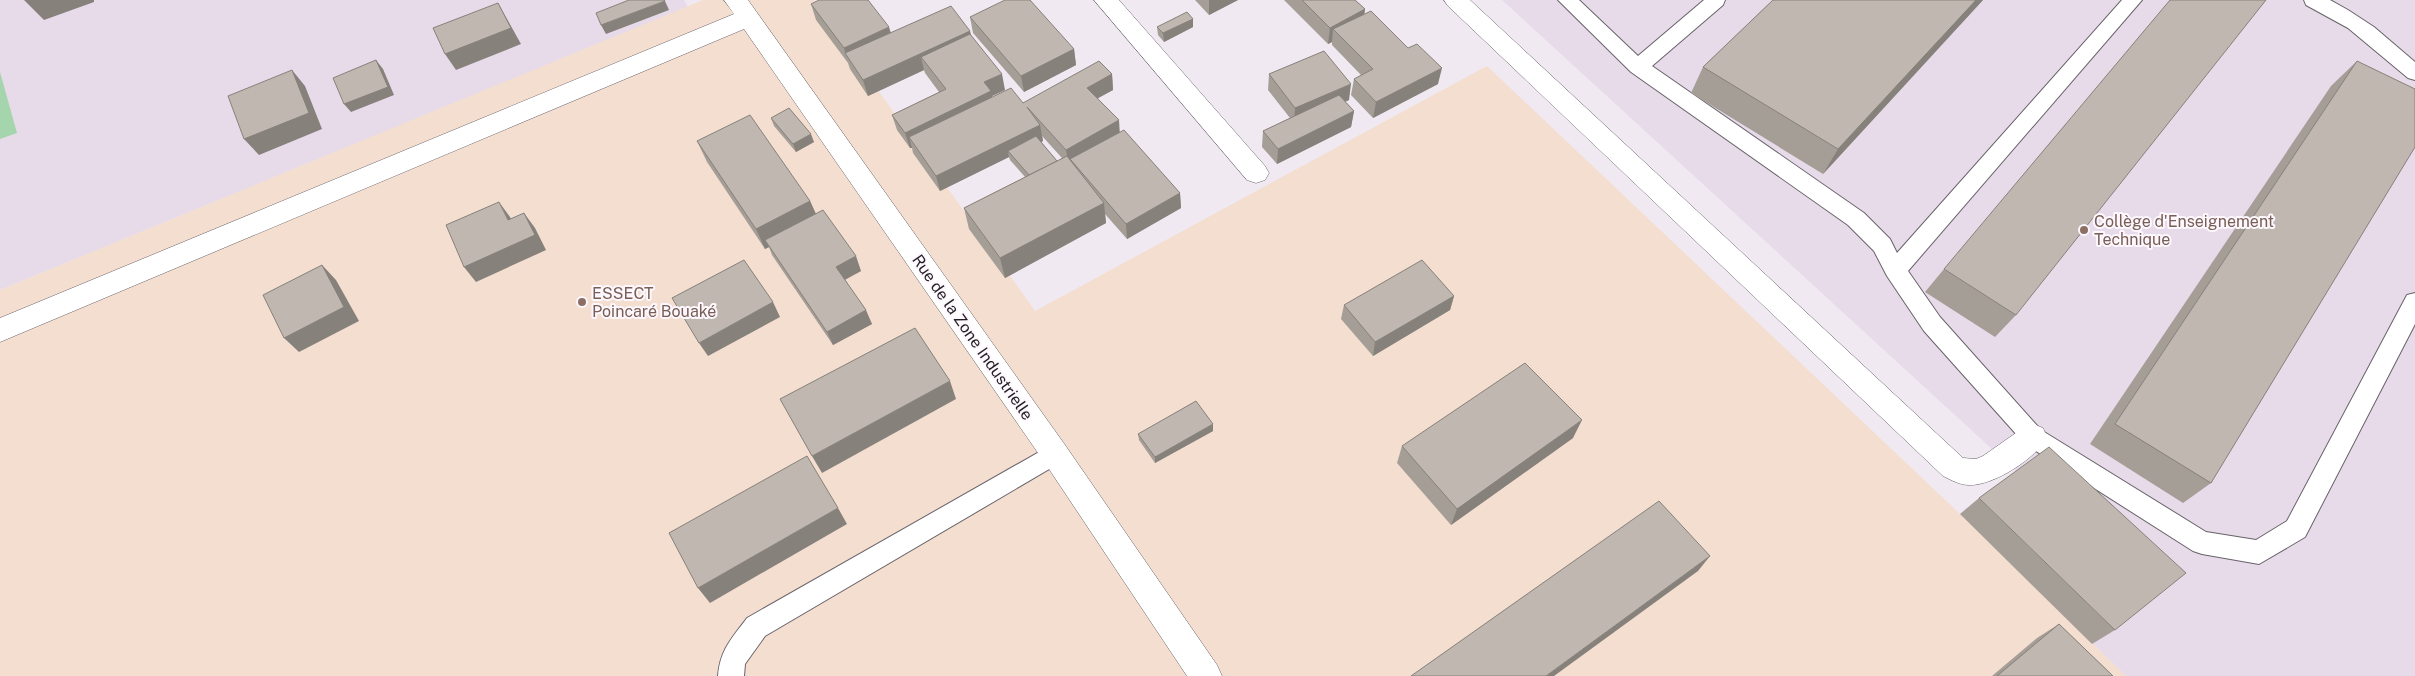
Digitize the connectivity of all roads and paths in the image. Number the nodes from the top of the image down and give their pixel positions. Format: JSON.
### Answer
{"nodes":[{"id":1,"x":1106,"y":0,"type":"edge"},
{"id":2,"x":1456,"y":0,"type":"edge"},
{"id":3,"x":1567,"y":0,"type":"edge"},
{"id":4,"x":1716,"y":0,"type":"edge"},
{"id":5,"x":2133,"y":0,"type":"edge"},
{"id":6,"x":2313,"y":0,"type":"edge"},
{"id":7,"x":742,"y":9,"type":"edge"},
{"id":8,"x":1638,"y":67,"type":"junction"},
{"id":9,"x":2415,"y":73,"type":"edge"},
{"id":10,"x":1256,"y":173,"type":"dead end"},
{"id":11,"x":1895,"y":270,"type":"junction"},
{"id":12,"x":2415,"y":302,"type":"edge"},
{"id":13,"x":0,"y":330,"type":"edge"},
{"id":14,"x":2033,"y":438,"type":"junction"},
{"id":15,"x":1056,"y":454,"type":"junction"},
{"id":16,"x":731,"y":676,"type":"edge"},
{"id":17,"x":1206,"y":676,"type":"edge"}],
"edges":[{"from":1,"to":10,"type":"street"},
{"from":2,"to":14,"type":"street"},
{"from":3,"to":8,"type":"lane"},
{"from":4,"to":8,"type":"lane"},
{"from":5,"to":11,"type":"lane"},
{"from":6,"to":9,"type":"lane"},
{"from":7,"to":13,"type":"street"},
{"from":7,"to":15,"type":"street","name":"Rue de la Zone Industrielle"},
{"from":8,"to":11,"type":"lane"},
{"from":11,"to":14,"type":"lane"},
{"from":12,"to":14,"type":"lane"},
{"from":15,"to":16,"type":"lane"},
{"from":15,"to":17,"type":"street","name":"Rue de la Zone Industrielle"}]}
